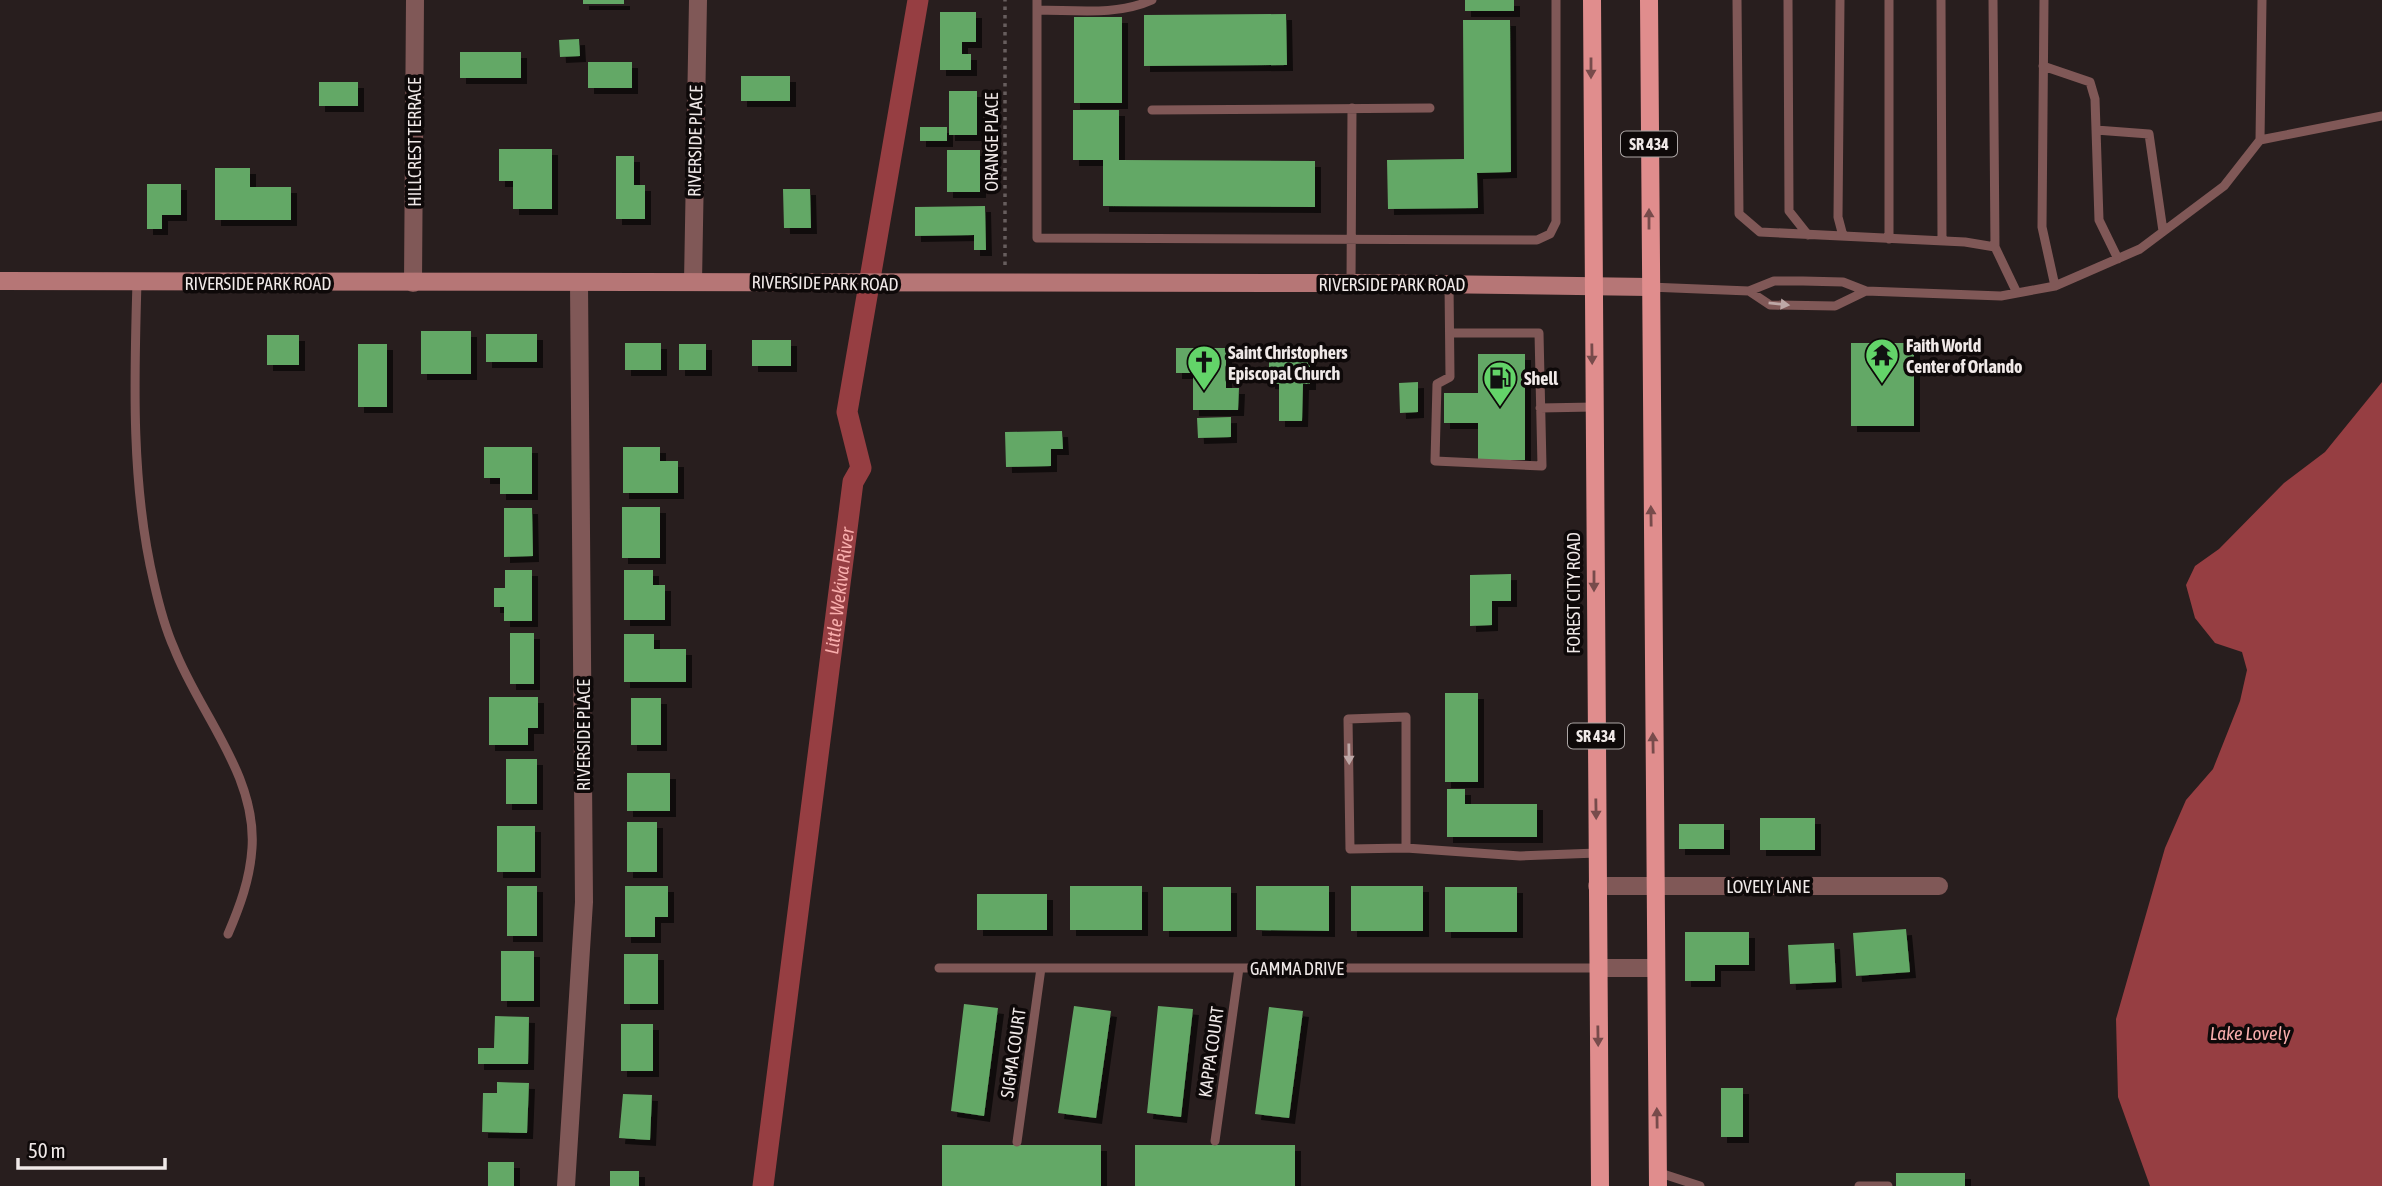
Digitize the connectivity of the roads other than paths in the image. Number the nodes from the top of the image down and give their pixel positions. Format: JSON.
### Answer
{"nodes":[{"id":1,"x":415,"y":0,"type":"edge"},
{"id":2,"x":698,"y":0,"type":"edge"},
{"id":3,"x":1152,"y":0,"type":"edge"},
{"id":4,"x":1556,"y":0,"type":"edge"},
{"id":5,"x":1592,"y":0,"type":"edge"},
{"id":6,"x":1649,"y":0,"type":"edge"},
{"id":7,"x":1737,"y":0,"type":"edge"},
{"id":8,"x":1788,"y":0,"type":"edge"},
{"id":9,"x":1840,"y":0,"type":"edge"},
{"id":10,"x":1889,"y":0,"type":"edge"},
{"id":11,"x":1941,"y":0,"type":"edge"},
{"id":12,"x":1993,"y":0,"type":"edge"},
{"id":13,"x":2043,"y":0,"type":"edge"},
{"id":14,"x":2262,"y":0,"type":"edge"},
{"id":15,"x":1037,"y":5,"type":"edge"},
{"id":16,"x":2043,"y":66,"type":"junction"},
{"id":17,"x":1352,"y":108,"type":"junction"},
{"id":18,"x":1430,"y":108,"type":"dead end"},
{"id":19,"x":1153,"y":110,"type":"dead end"},
{"id":20,"x":2382,"y":116,"type":"edge"},
{"id":21,"x":2096,"y":130,"type":"junction"},
{"id":22,"x":2260,"y":140,"type":"junction"},
{"id":23,"x":2163,"y":232,"type":"junction"},
{"id":24,"x":1808,"y":235,"type":"junction"},
{"id":25,"x":1843,"y":236,"type":"junction"},
{"id":26,"x":1889,"y":239,"type":"junction"},
{"id":27,"x":1352,"y":240,"type":"junction"},
{"id":28,"x":1942,"y":241,"type":"junction"},
{"id":29,"x":1996,"y":247,"type":"junction"},
{"id":30,"x":2118,"y":259,"type":"junction"},
{"id":31,"x":0,"y":281,"type":"edge"},
{"id":32,"x":137,"y":282,"type":"junction"},
{"id":33,"x":693,"y":282,"type":"junction"},
{"id":34,"x":413,"y":284,"type":"junction"},
{"id":35,"x":579,"y":284,"type":"junction"},
{"id":36,"x":1351,"y":284,"type":"junction"},
{"id":37,"x":1449,"y":284,"type":"junction"},
{"id":38,"x":1591,"y":285,"type":"junction"},
{"id":39,"x":2055,"y":286,"type":"junction"},
{"id":40,"x":1649,"y":287,"type":"junction"},
{"id":41,"x":1749,"y":291,"type":"junction"},
{"id":42,"x":1866,"y":291,"type":"junction"},
{"id":43,"x":2017,"y":293,"type":"junction"},
{"id":44,"x":1452,"y":333,"type":"junction"},
{"id":45,"x":1594,"y":407,"type":"junction"},
{"id":46,"x":1540,"y":408,"type":"junction"},
{"id":47,"x":1406,"y":848,"type":"junction"},
{"id":48,"x":1597,"y":853,"type":"junction"},
{"id":49,"x":1597,"y":886,"type":"junction"},
{"id":50,"x":1654,"y":886,"type":"junction"},
{"id":51,"x":1939,"y":887,"type":"dead end"},
{"id":52,"x":228,"y":934,"type":"dead end"},
{"id":53,"x":939,"y":968,"type":"dead end"},
{"id":54,"x":1041,"y":968,"type":"junction"},
{"id":55,"x":1239,"y":968,"type":"junction"},
{"id":56,"x":1598,"y":968,"type":"junction"},
{"id":57,"x":1655,"y":968,"type":"junction"},
{"id":58,"x":1214,"y":1141,"type":"dead end"},
{"id":59,"x":1017,"y":1142,"type":"dead end"},
{"id":60,"x":1658,"y":1179,"type":"edge"},
{"id":61,"x":566,"y":1186,"type":"edge"},
{"id":62,"x":1600,"y":1186,"type":"edge"},
{"id":63,"x":1700,"y":1186,"type":"edge"},
{"id":64,"x":1859,"y":1186,"type":"edge"},
{"id":65,"x":1888,"y":1186,"type":"edge"}],
"edges":[{"from":1,"to":34,"type":"street","name":"HILLCREST TERRACE"},
{"from":2,"to":33,"type":"street","name":"RIVERSIDE PLACE"},
{"from":3,"to":15,"type":"lane"},
{"from":4,"to":27,"type":"lane"},
{"from":5,"to":38,"type":"main road","name":"FOREST CITY ROAD","number":"SR 434","one_way":true},
{"from":40,"to":6,"type":"main road","number":"SR 434","one_way":true},
{"from":7,"to":24,"type":"lane"},
{"from":8,"to":24,"type":"lane"},
{"from":9,"to":25,"type":"lane"},
{"from":10,"to":26,"type":"lane"},
{"from":11,"to":28,"type":"lane"},
{"from":12,"to":29,"type":"lane"},
{"from":13,"to":16,"type":"lane"},
{"from":14,"to":22,"type":"lane"},
{"from":15,"to":27,"type":"lane"},
{"from":16,"to":21,"type":"lane"},
{"from":16,"to":39,"type":"lane"},
{"from":17,"to":18,"type":"lane"},
{"from":17,"to":19,"type":"lane"},
{"from":17,"to":27,"type":"lane"},
{"from":20,"to":22,"type":"lane"},
{"from":21,"to":23,"type":"lane"},
{"from":21,"to":30,"type":"lane"},
{"from":22,"to":23,"type":"lane"},
{"from":23,"to":30,"type":"lane"},
{"from":24,"to":25,"type":"lane"},
{"from":25,"to":26,"type":"lane"},
{"from":26,"to":28,"type":"lane"},
{"from":27,"to":36,"type":"lane"},
{"from":28,"to":29,"type":"lane"},
{"from":29,"to":43,"type":"lane"},
{"from":30,"to":39,"type":"lane"},
{"from":31,"to":32,"type":"street","name":"RIVERSIDE PARK ROAD"},
{"from":32,"to":34,"type":"street","name":"RIVERSIDE PARK ROAD"},
{"from":32,"to":52,"type":"lane"},
{"from":33,"to":35,"type":"street","name":"RIVERSIDE PARK ROAD"},
{"from":33,"to":36,"type":"street","name":"RIVERSIDE PARK ROAD"},
{"from":34,"to":35,"type":"street","name":"RIVERSIDE PARK ROAD"},
{"from":35,"to":61,"type":"street","name":"RIVERSIDE PLACE"},
{"from":36,"to":37,"type":"street","name":"RIVERSIDE PARK ROAD"},
{"from":37,"to":38,"type":"street","name":"RIVERSIDE PARK ROAD"},
{"from":37,"to":44,"type":"lane"},
{"from":38,"to":40,"type":"street","name":"RIVERSIDE PARK ROAD"},
{"from":38,"to":45,"type":"main road","name":"FOREST CITY ROAD","number":"SR 434","one_way":true},
{"from":39,"to":43,"type":"lane"},
{"from":40,"to":41,"type":"lane"},
{"from":50,"to":40,"type":"main road","number":"SR 434","one_way":true},
{"from":41,"to":42,"type":"lane"},
{"from":41,"to":42,"type":"lane","one_way":true},
{"from":42,"to":43,"type":"lane"},
{"from":44,"to":46,"type":"lane"},
{"from":44,"to":46,"type":"lane"},
{"from":45,"to":46,"type":"lane"},
{"from":45,"to":48,"type":"main road","name":"FOREST CITY ROAD","number":"SR 434","one_way":true},
{"from":47,"to":47,"type":"lane","one_way":true},
{"from":47,"to":48,"type":"lane"},
{"from":48,"to":49,"type":"main road","name":"FOREST CITY ROAD","number":"SR 434"},
{"from":49,"to":50,"type":"street","name":"LOVELY LANE"},
{"from":49,"to":56,"type":"main road","name":"FOREST CITY ROAD","number":"SR 434"},
{"from":50,"to":51,"type":"street","name":"LOVELY LANE"},
{"from":50,"to":57,"type":"main road","number":"SR 434"},
{"from":53,"to":54,"type":"lane","name":"GAMMA DRIVE"},
{"from":54,"to":55,"type":"lane","name":"GAMMA DRIVE"},
{"from":54,"to":59,"type":"lane","name":"SIGMA COURT"},
{"from":55,"to":56,"type":"lane","name":"GAMMA DRIVE"},
{"from":55,"to":58,"type":"lane","name":"KAPPA COURT"},
{"from":56,"to":57,"type":"street","name":"GAMMA DRIVE"},
{"from":56,"to":62,"type":"main road","name":"FOREST CITY ROAD","number":"SR 434","one_way":true},
{"from":60,"to":57,"type":"main road","number":"SR 434","one_way":true},
{"from":60,"to":63,"type":"lane"},
{"from":64,"to":65,"type":"lane"}]}
